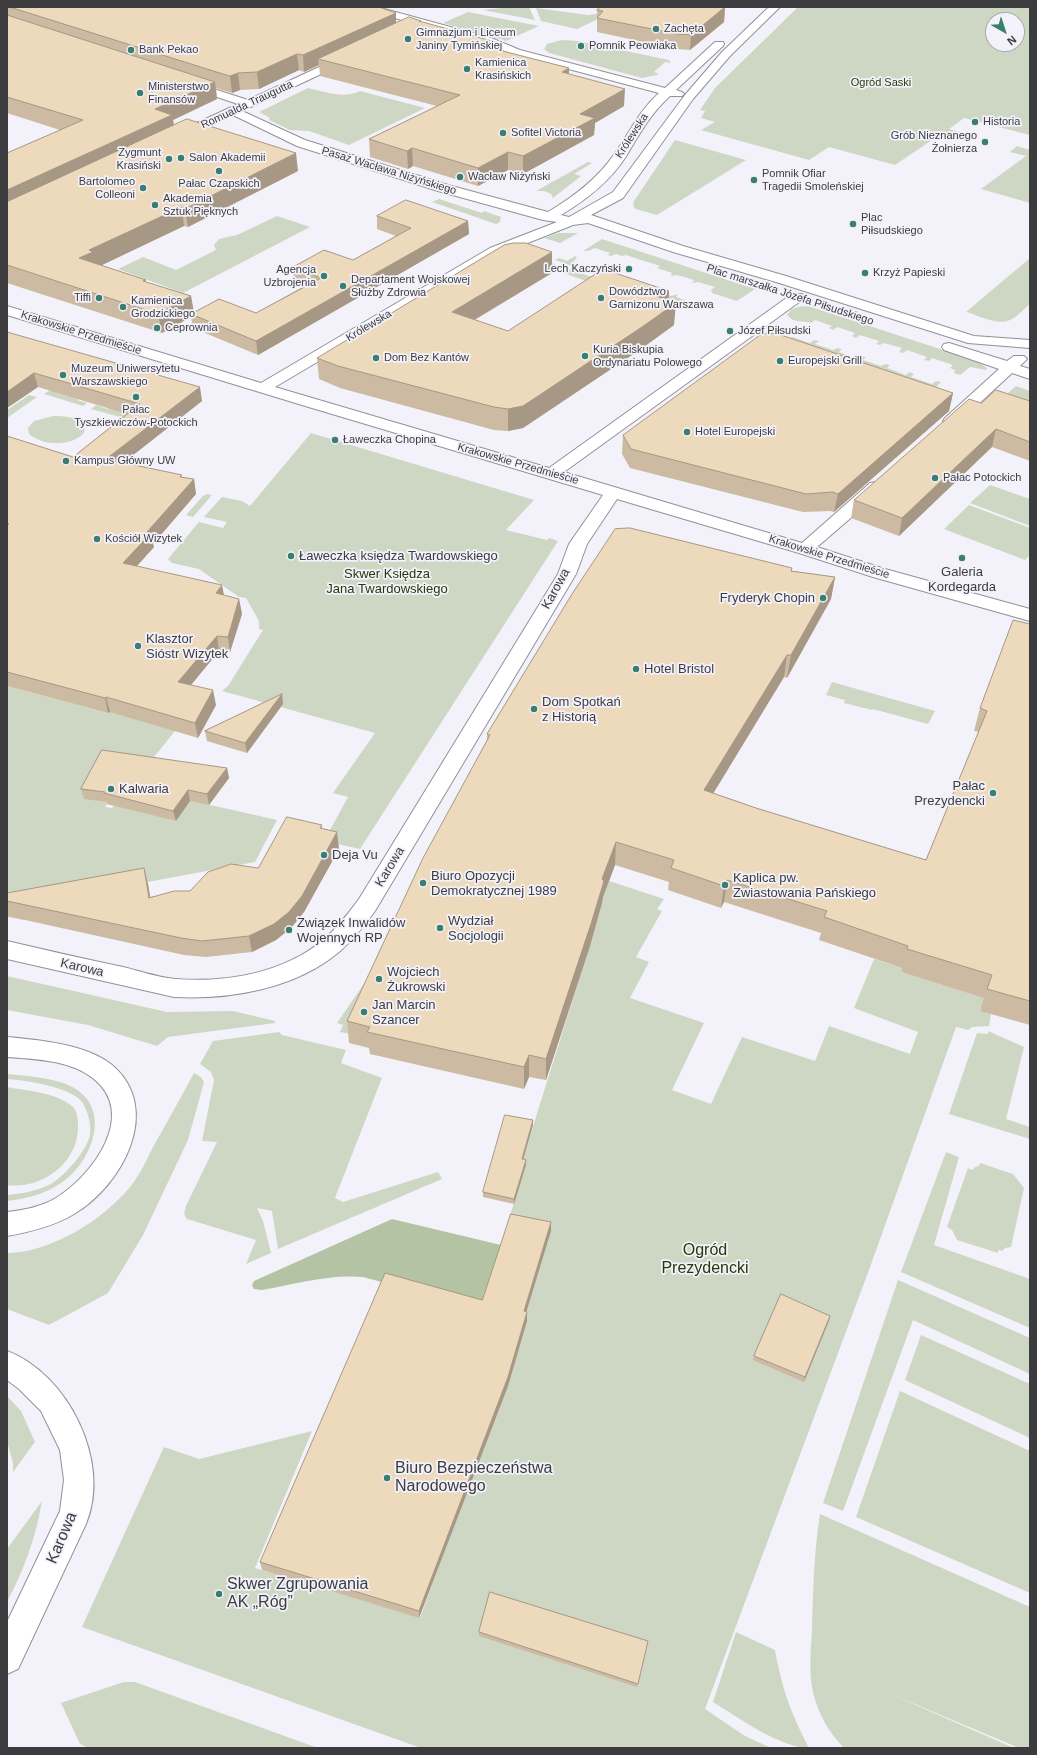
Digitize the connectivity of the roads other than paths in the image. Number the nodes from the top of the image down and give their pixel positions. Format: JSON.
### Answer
{"nodes":[{"id":1,"x":400,"y":7,"type":"edge"},
{"id":2,"x":775,"y":7,"type":"edge"},
{"id":3,"x":352,"y":9,"type":"edge"},
{"id":4,"x":366,"y":10,"type":"edge"},
{"id":5,"x":385,"y":12,"type":"junction"},
{"id":6,"x":422,"y":22,"type":"junction"},
{"id":7,"x":408,"y":28,"type":"junction"},
{"id":8,"x":727,"y":36,"type":"dead end"},
{"id":9,"x":516,"y":52,"type":"junction"},
{"id":10,"x":356,"y":54,"type":"edge"},
{"id":11,"x":181,"y":81,"type":"edge"},
{"id":12,"x":667,"y":92,"type":"junction"},
{"id":13,"x":689,"y":97,"type":"junction"},
{"id":14,"x":250,"y":104,"type":"junction"},
{"id":15,"x":233,"y":111,"type":"junction"},
{"id":16,"x":164,"y":143,"type":"edge"},
{"id":17,"x":618,"y":195,"type":"junction"},
{"id":18,"x":549,"y":216,"type":"junction"},
{"id":19,"x":571,"y":220,"type":"junction"},
{"id":20,"x":628,"y":232,"type":"junction"},
{"id":21,"x":496,"y":251,"type":"junction"},
{"id":22,"x":796,"y":297,"type":"junction"},
{"id":23,"x":7,"y":310,"type":"edge"},
{"id":24,"x":1030,"y":344,"type":"edge"},
{"id":25,"x":1011,"y":367,"type":"junction"},
{"id":26,"x":1030,"y":374,"type":"edge"},
{"id":27,"x":263,"y":388,"type":"junction"},
{"id":28,"x":939,"y":431,"type":"edge"},
{"id":29,"x":551,"y":474,"type":"junction"},
{"id":30,"x":886,"y":478,"type":"edge"},
{"id":31,"x":613,"y":492,"type":"junction"},
{"id":32,"x":805,"y":549,"type":"junction"},
{"id":33,"x":1030,"y":615,"type":"edge"},
{"id":34,"x":7,"y":950,"type":"edge"},
{"id":35,"x":7,"y":1047,"type":"edge"},
{"id":36,"x":7,"y":1224,"type":"edge"},
{"id":37,"x":7,"y":1364,"type":"edge"},
{"id":38,"x":7,"y":1658,"type":"edge"}],
"edges":[{"from":1,"to":5,"type":"street"},
{"from":2,"to":13,"type":"street","name":"Królewska"},
{"from":3,"to":4,"type":"street"},
{"from":4,"to":5,"type":"street"},
{"from":4,"to":7,"type":"street"},
{"from":5,"to":6,"type":"street"},
{"from":6,"to":7,"type":"street"},
{"from":6,"to":9,"type":"street"},
{"from":7,"to":9,"type":"street"},
{"from":8,"to":12,"type":"street","name":"Królewska"},
{"from":9,"to":12,"type":"street"},
{"from":10,"to":14,"type":"street","name":"Romualda Traugutta"},
{"from":11,"to":14,"type":"street"},
{"from":12,"to":13,"type":"street"},
{"from":12,"to":18,"type":"street","name":"Królewska"},
{"from":13,"to":17,"type":"street","name":"Królewska"},
{"from":14,"to":15,"type":"street","name":"Romualda Traugutta"},
{"from":15,"to":16,"type":"street","name":"Romualda Traugutta"},
{"from":15,"to":18,"type":"street","name":"Pasaż Wacława Niżyńskiego"},
{"from":17,"to":19,"type":"street","name":"Królewska"},
{"from":17,"to":20,"type":"street"},
{"from":18,"to":19,"type":"street","name":"Pasaż Wacława Niżyńskiego"},
{"from":18,"to":21,"type":"street","name":"Królewska"},
{"from":19,"to":20,"type":"street","name":"Plac marszałka Józefa Piłsudskiego"},
{"from":19,"to":21,"type":"street","name":"Królewska"},
{"from":19,"to":22,"type":"street","name":"Plac marszałka Józefa Piłsudskiego"},
{"from":20,"to":24,"type":"street","name":"Plac marszałka Józefa Piłsudskiego"},
{"from":21,"to":27,"type":"street","name":"Królewska"},
{"from":22,"to":25,"type":"street","name":"Plac marszałka Józefa Piłsudskiego"},
{"from":22,"to":29,"type":"street"},
{"from":23,"to":27,"type":"street","name":"Krakowskie Przedmieście"},
{"from":24,"to":25,"type":"street"},
{"from":25,"to":26,"type":"street","name":"Plac marszałka Józefa Piłsudskiego"},
{"from":25,"to":28,"type":"street"},
{"from":27,"to":29,"type":"street","name":"Krakowskie Przedmieście"},
{"from":29,"to":31,"type":"street","name":"Krakowskie Przedmieście"},
{"from":30,"to":32,"type":"street"},
{"from":31,"to":32,"type":"street","name":"Krakowskie Przedmieście"},
{"from":31,"to":34,"type":"street","name":"Karowa"},
{"from":32,"to":33,"type":"street","name":"Krakowskie Przedmieście"},
{"from":35,"to":36,"type":"street"},
{"from":37,"to":38,"type":"street","name":"Karowa"}]}
